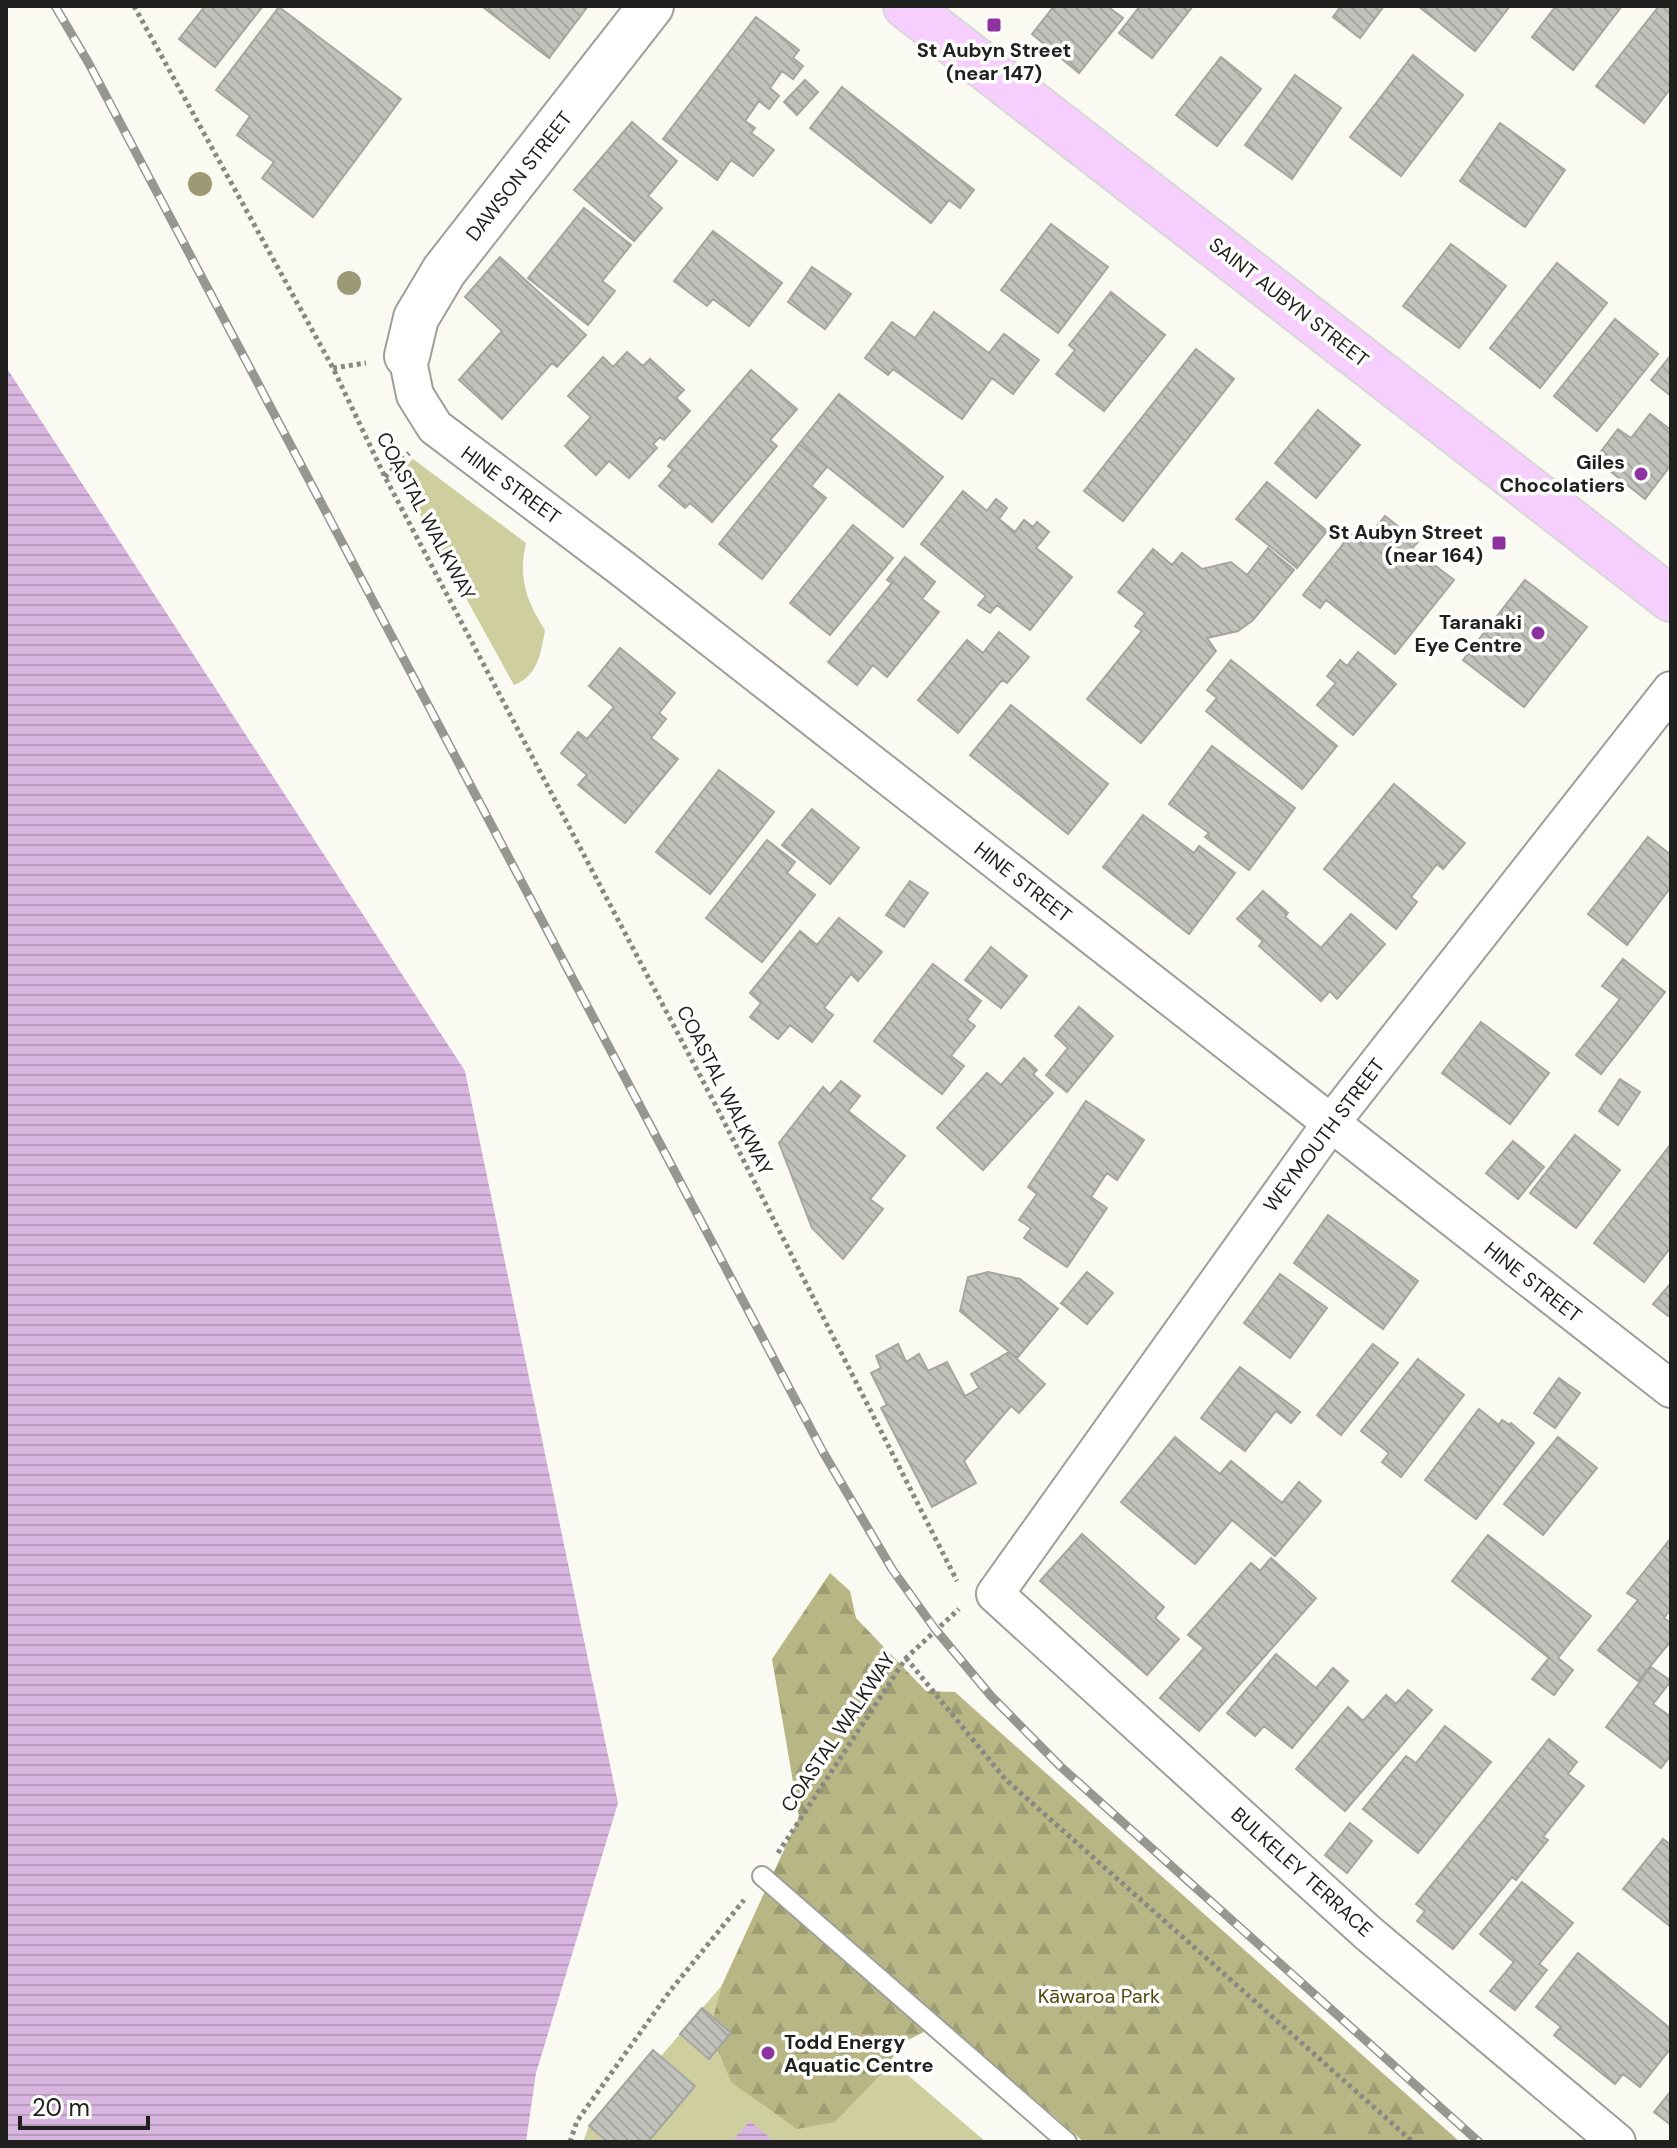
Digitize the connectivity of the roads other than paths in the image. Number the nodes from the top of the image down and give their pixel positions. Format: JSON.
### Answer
{"nodes":[{"id":1,"x":651,"y":6,"type":"edge"},
{"id":2,"x":906,"y":6,"type":"edge"},
{"id":3,"x":407,"y":356,"type":"joint"},
{"id":4,"x":1671,"y":599,"type":"edge"},
{"id":5,"x":1671,"y":690,"type":"edge"},
{"id":6,"x":1331,"y":1123,"type":"junction"},
{"id":7,"x":1671,"y":1389,"type":"edge"},
{"id":8,"x":995,"y":1594,"type":"joint"},
{"id":9,"x":762,"y":1876,"type":"road end"},
{"id":10,"x":1067,"y":2142,"type":"edge"},
{"id":11,"x":1617,"y":2142,"type":"edge"}],
"edges":[{"from":1,"to":3,"type":"street","name":"DAWSON STREET"},
{"from":2,"to":4,"type":"highway","name":"SAINT AUBYN STREET"},
{"from":3,"to":6,"type":"street","name":"HINE STREET"},
{"from":5,"to":6,"type":"street","name":"WEYMOUTH STREET"},
{"from":6,"to":7,"type":"street","name":"HINE STREET"},
{"from":6,"to":8,"type":"street","name":"WEYMOUTH STREET"},
{"from":8,"to":11,"type":"street","name":"BULKELEY TERRACE"},
{"from":9,"to":10,"type":"lane"}]}
